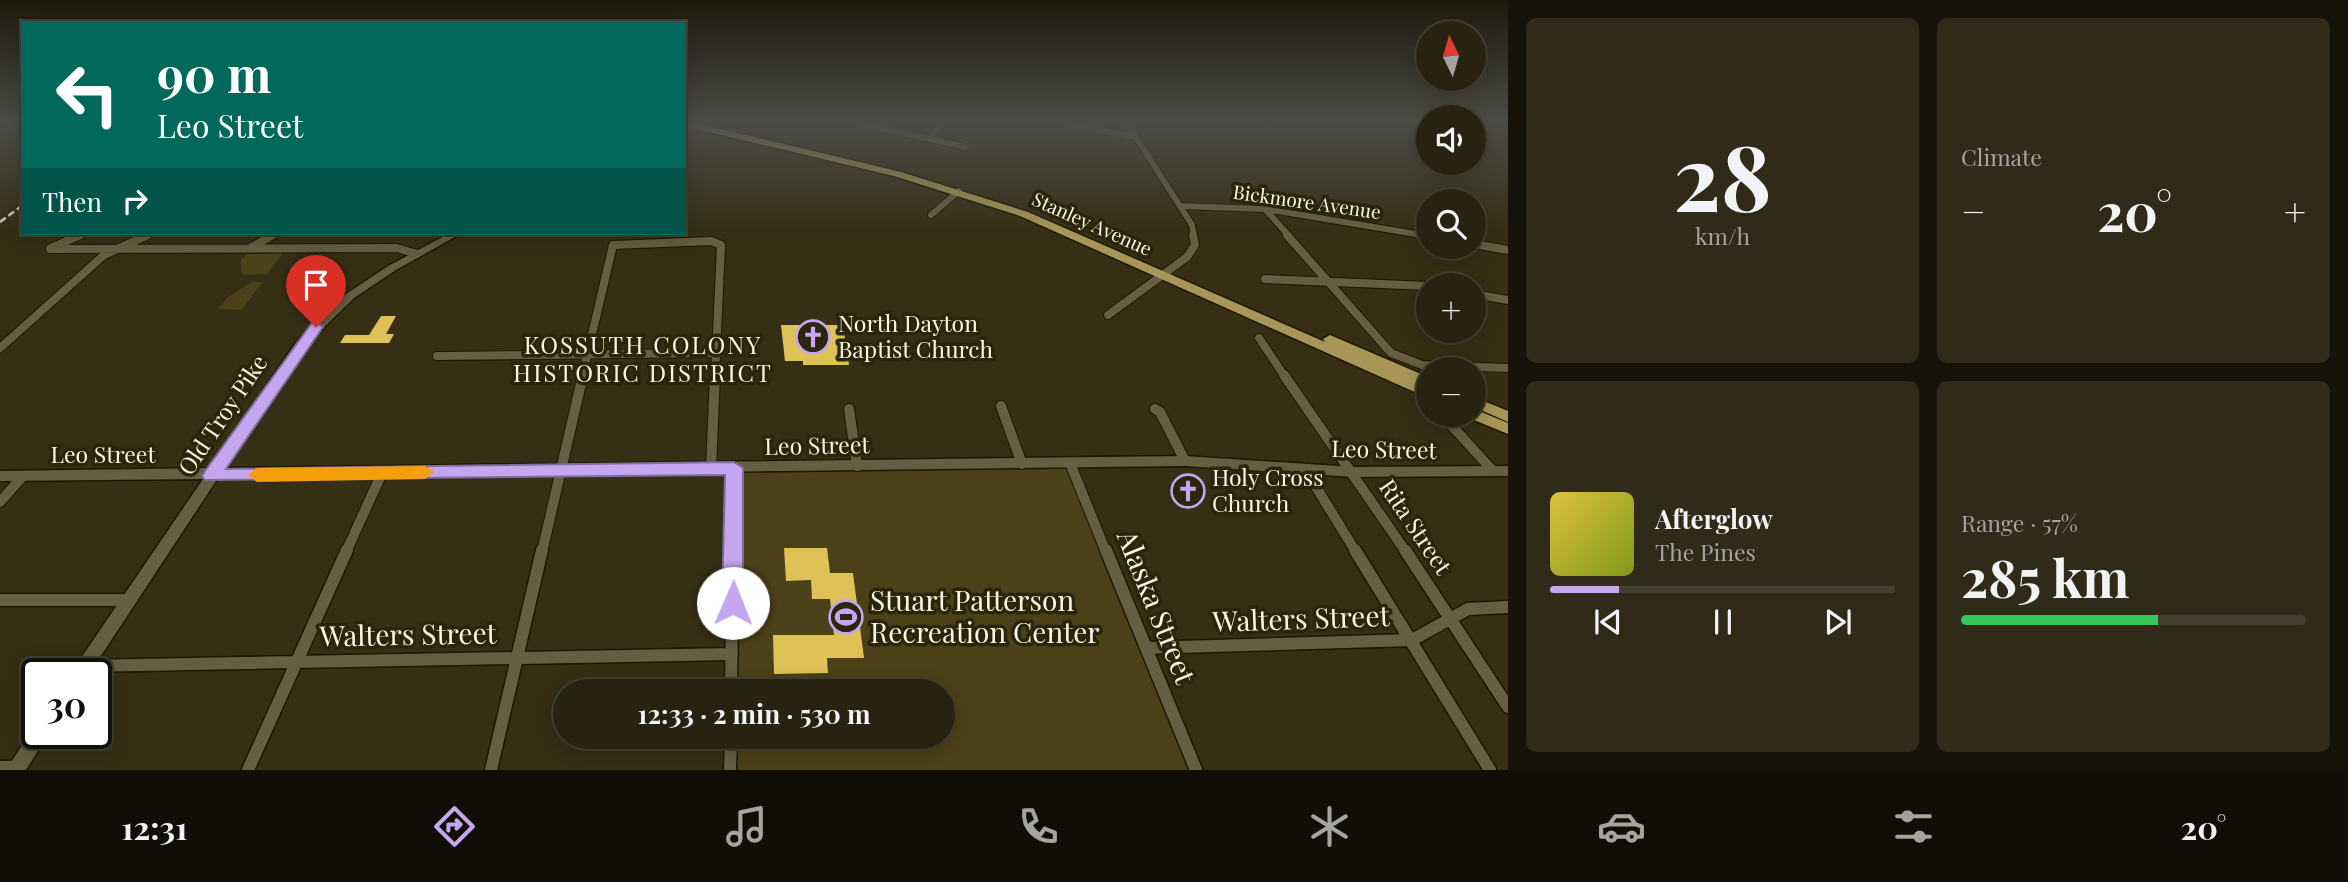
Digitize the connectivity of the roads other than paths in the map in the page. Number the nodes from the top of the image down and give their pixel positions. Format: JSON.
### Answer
{"nodes":[{"id":1,"x":837,"y":159,"type":"edge"},
{"id":2,"x":864,"y":159,"type":"edge"},
{"id":3,"x":1149,"y":159,"type":"edge"},
{"id":4,"x":959,"y":191,"type":"junction"},
{"id":5,"x":1180,"y":206,"type":"junction"},
{"id":6,"x":1265,"y":209,"type":"junction"},
{"id":7,"x":931,"y":215,"type":"dead end"},
{"id":8,"x":1416,"y":234,"type":"edge"},
{"id":9,"x":79,"y":235,"type":"edge"},
{"id":10,"x":146,"y":235,"type":"edge"},
{"id":11,"x":273,"y":235,"type":"edge"},
{"id":12,"x":453,"y":235,"type":"edge"},
{"id":13,"x":1486,"y":246,"type":"edge"},
{"id":14,"x":250,"y":248,"type":"junction"},
{"id":15,"x":113,"y":249,"type":"junction"},
{"id":16,"x":1508,"y":250,"type":"edge"},
{"id":17,"x":417,"y":254,"type":"junction"},
{"id":18,"x":1166,"y":273,"type":"junction"},
{"id":19,"x":1265,"y":279,"type":"dead end"},
{"id":20,"x":1329,"y":282,"type":"junction"},
{"id":21,"x":1416,"y":286,"type":"edge"},
{"id":22,"x":1486,"y":296,"type":"edge"},
{"id":23,"x":1508,"y":300,"type":"edge"},
{"id":24,"x":1108,"y":315,"type":"dead end"},
{"id":25,"x":1259,"y":338,"type":"dead end"},
{"id":26,"x":0,"y":348,"type":"edge"},
{"id":27,"x":717,"y":353,"type":"junction"},
{"id":28,"x":588,"y":354,"type":"junction"},
{"id":29,"x":437,"y":356,"type":"dead end"},
{"id":30,"x":1508,"y":368,"type":"edge"},
{"id":31,"x":1416,"y":377,"type":"edge"},
{"id":32,"x":1416,"y":388,"type":"edge"},
{"id":33,"x":1001,"y":407,"type":"dead end"},
{"id":34,"x":1486,"y":407,"type":"edge"},
{"id":35,"x":849,"y":409,"type":"dead end"},
{"id":36,"x":1155,"y":409,"type":"dead end"},
{"id":37,"x":1508,"y":417,"type":"edge"},
{"id":38,"x":1486,"y":419,"type":"edge"},
{"id":39,"x":1453,"y":427,"type":"edge"},
{"id":40,"x":1508,"y":429,"type":"edge"},
{"id":41,"x":1185,"y":461,"type":"junction"},
{"id":42,"x":1070,"y":463,"type":"junction"},
{"id":43,"x":1022,"y":464,"type":"junction"},
{"id":44,"x":857,"y":466,"type":"junction"},
{"id":45,"x":734,"y":468,"type":"junction"},
{"id":46,"x":711,"y":469,"type":"junction"},
{"id":47,"x":1305,"y":469,"type":"junction"},
{"id":48,"x":561,"y":471,"type":"junction"},
{"id":49,"x":1493,"y":471,"type":"junction"},
{"id":50,"x":1508,"y":471,"type":"edge"},
{"id":51,"x":1353,"y":472,"type":"junction"},
{"id":52,"x":382,"y":473,"type":"junction"},
{"id":53,"x":0,"y":476,"type":"edge"},
{"id":54,"x":23,"y":476,"type":"junction"},
{"id":55,"x":211,"y":476,"type":"junction"},
{"id":56,"x":0,"y":502,"type":"edge"},
{"id":57,"x":0,"y":600,"type":"edge"},
{"id":58,"x":129,"y":600,"type":"junction"},
{"id":59,"x":1508,"y":607,"type":"edge"},
{"id":60,"x":1452,"y":619,"type":"junction"},
{"id":61,"x":1412,"y":640,"type":"junction"},
{"id":62,"x":1146,"y":648,"type":"junction"},
{"id":63,"x":732,"y":654,"type":"junction"},
{"id":64,"x":90,"y":658,"type":"edge"},
{"id":65,"x":517,"y":658,"type":"junction"},
{"id":66,"x":297,"y":662,"type":"junction"},
{"id":67,"x":112,"y":669,"type":"edge"},
{"id":68,"x":731,"y":679,"type":"edge"},
{"id":69,"x":1508,"y":707,"type":"edge"},
{"id":70,"x":27,"y":749,"type":"edge"},
{"id":71,"x":731,"y":749,"type":"edge"},
{"id":72,"x":11,"y":768,"type":"edge"},
{"id":73,"x":248,"y":770,"type":"edge"},
{"id":74,"x":491,"y":770,"type":"edge"},
{"id":75,"x":730,"y":770,"type":"edge"},
{"id":76,"x":1196,"y":770,"type":"edge"},
{"id":77,"x":1490,"y":770,"type":"edge"}],
"edges":[{"from":1,"to":4,"type":"main road","name":"Stanley Avenue"},
{"from":2,"to":18,"type":"main road","name":"Stanley Avenue"},
{"from":3,"to":5,"type":"street"},
{"from":4,"to":7,"type":"street"},
{"from":4,"to":18,"type":"main road","name":"Stanley Avenue"},
{"from":5,"to":6,"type":"street","name":"Bickmore Avenue"},
{"from":5,"to":18,"type":"street"},
{"from":6,"to":8,"type":"street","name":"Bickmore Avenue"},
{"from":6,"to":20,"type":"street"},
{"from":9,"to":15,"type":"street"},
{"from":10,"to":15,"type":"street"},
{"from":11,"to":14,"type":"street"},
{"from":12,"to":17,"type":"street","name":"Old Troy Pike"},
{"from":13,"to":16,"type":"street"},
{"from":14,"to":15,"type":"street"},
{"from":14,"to":17,"type":"street"},
{"from":15,"to":26,"type":"street"},
{"from":17,"to":55,"type":"street","name":"Old Troy Pike"},
{"from":18,"to":24,"type":"street"},
{"from":18,"to":31,"type":"main road","name":"Stanley Avenue"},
{"from":18,"to":32,"type":"main road","name":"Stanley Avenue"},
{"from":19,"to":20,"type":"street"},
{"from":20,"to":21,"type":"street"},
{"from":20,"to":30,"type":"street"},
{"from":22,"to":23,"type":"street"},
{"from":25,"to":51,"type":"street","name":"Rita Street"},
{"from":27,"to":28,"type":"street"},
{"from":27,"to":28,"type":"street"},
{"from":27,"to":46,"type":"street"},
{"from":28,"to":29,"type":"street"},
{"from":28,"to":48,"type":"street"},
{"from":33,"to":43,"type":"street"},
{"from":34,"to":37,"type":"main road"},
{"from":35,"to":44,"type":"street"},
{"from":36,"to":41,"type":"street"},
{"from":38,"to":40,"type":"main road"},
{"from":39,"to":49,"type":"street"},
{"from":41,"to":42,"type":"street","name":"Leo Street"},
{"from":41,"to":47,"type":"street","name":"Leo Street"},
{"from":42,"to":43,"type":"street","name":"Leo Street"},
{"from":42,"to":62,"type":"street","name":"Alaska Street"},
{"from":43,"to":44,"type":"street","name":"Leo Street"},
{"from":44,"to":45,"type":"street","name":"Leo Street"},
{"from":45,"to":46,"type":"street","name":"Leo Street"},
{"from":45,"to":63,"type":"street"},
{"from":46,"to":48,"type":"street","name":"Leo Street"},
{"from":47,"to":51,"type":"street","name":"Leo Street"},
{"from":47,"to":61,"type":"street"},
{"from":48,"to":52,"type":"street","name":"Leo Street"},
{"from":48,"to":65,"type":"street"},
{"from":49,"to":50,"type":"street","name":"Leo Street"},
{"from":49,"to":51,"type":"street","name":"Leo Street"},
{"from":51,"to":60,"type":"street","name":"Rita Street"},
{"from":52,"to":55,"type":"street","name":"Leo Street"},
{"from":52,"to":66,"type":"street"},
{"from":53,"to":54,"type":"street","name":"Leo Street"},
{"from":54,"to":55,"type":"street","name":"Leo Street"},
{"from":54,"to":56,"type":"street"},
{"from":55,"to":58,"type":"street","name":"Old Troy Pike"},
{"from":57,"to":58,"type":"street"},
{"from":58,"to":64,"type":"street","name":"Old Troy Pike"},
{"from":59,"to":60,"type":"street","name":"Walters Street"},
{"from":60,"to":61,"type":"street","name":"Walters Street"},
{"from":60,"to":69,"type":"street","name":"Rita Street"},
{"from":61,"to":62,"type":"street","name":"Walters Street"},
{"from":61,"to":77,"type":"street"},
{"from":62,"to":76,"type":"street","name":"Alaska Street"},
{"from":63,"to":65,"type":"street","name":"Walters Street"},
{"from":63,"to":68,"type":"street"},
{"from":65,"to":66,"type":"street","name":"Walters Street"},
{"from":65,"to":74,"type":"street"},
{"from":66,"to":67,"type":"street","name":"Walters Street"},
{"from":66,"to":73,"type":"street"},
{"from":70,"to":72,"type":"main road"},
{"from":71,"to":75,"type":"street"}]}
